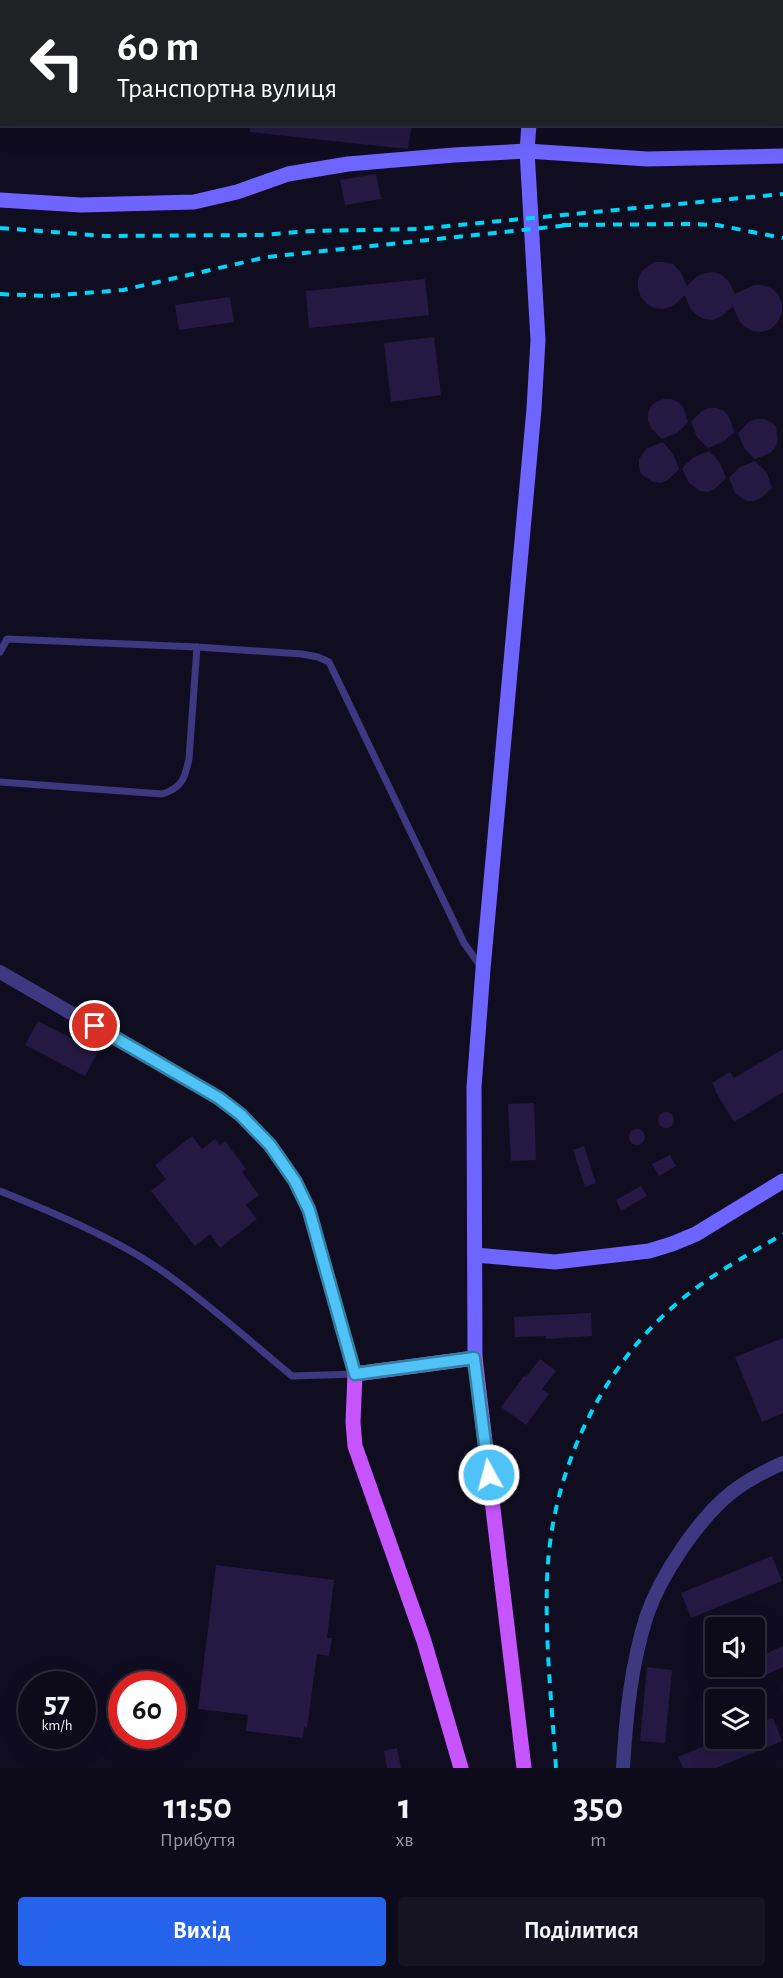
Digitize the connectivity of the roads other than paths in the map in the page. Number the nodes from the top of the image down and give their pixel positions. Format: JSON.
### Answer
{"nodes":[{"id":1,"x":529,"y":126,"type":"edge"},
{"id":2,"x":527,"y":151,"type":"junction"},
{"id":3,"x":783,"y":156,"type":"edge"},
{"id":4,"x":0,"y":200,"type":"edge"},
{"id":5,"x":197,"y":647,"type":"junction"},
{"id":6,"x":0,"y":652,"type":"edge"},
{"id":7,"x":0,"y":783,"type":"edge"},
{"id":8,"x":483,"y":969,"type":"junction"},
{"id":9,"x":0,"y":972,"type":"edge"},
{"id":10,"x":783,"y":1181,"type":"edge"},
{"id":11,"x":0,"y":1191,"type":"edge"},
{"id":12,"x":475,"y":1255,"type":"junction"},
{"id":13,"x":474,"y":1358,"type":"junction"},
{"id":14,"x":355,"y":1374,"type":"junction"},
{"id":15,"x":783,"y":1463,"type":"edge"},
{"id":16,"x":461,"y":1768,"type":"edge"},
{"id":17,"x":524,"y":1768,"type":"edge"},
{"id":18,"x":623,"y":1768,"type":"edge"}],
"edges":[{"from":1,"to":2,"type":"street"},
{"from":2,"to":3,"type":"street"},
{"from":2,"to":4,"type":"street"},
{"from":2,"to":8,"type":"street"},
{"from":5,"to":6,"type":"lane"},
{"from":5,"to":7,"type":"lane"},
{"from":5,"to":8,"type":"lane"},
{"from":8,"to":12,"type":"street"},
{"from":9,"to":14,"type":"street"},
{"from":10,"to":12,"type":"street"},
{"from":11,"to":14,"type":"lane"},
{"from":12,"to":13,"type":"street"},
{"from":13,"to":14,"type":"main road"},
{"from":13,"to":17,"type":"main road"},
{"from":14,"to":16,"type":"main road"},
{"from":15,"to":18,"type":"street"}]}
